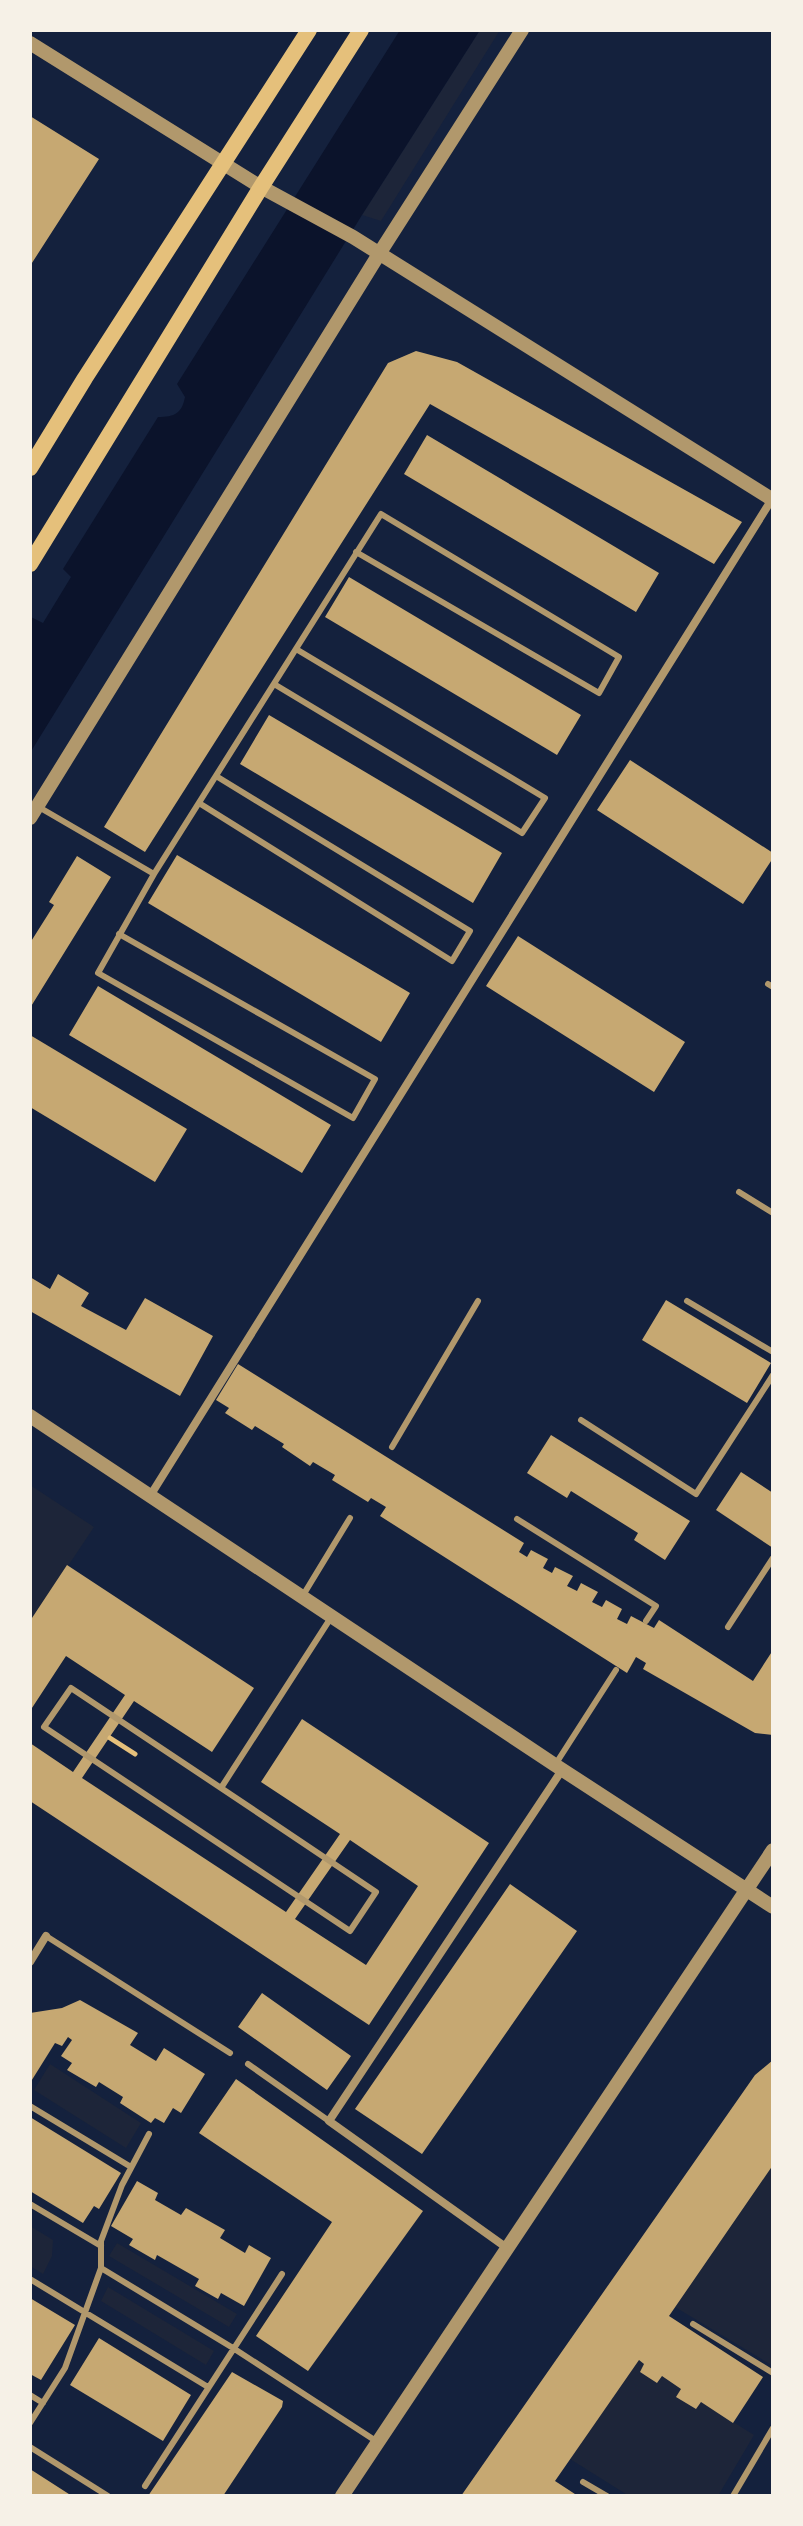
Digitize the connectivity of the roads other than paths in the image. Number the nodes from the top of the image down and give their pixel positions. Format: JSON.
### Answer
{"nodes":[{"id":1,"x":309,"y":30,"type":"edge"},
{"id":2,"x":361,"y":30,"type":"edge"},
{"id":3,"x":522,"y":30,"type":"edge"},
{"id":4,"x":30,"y":43,"type":"edge"},
{"id":5,"x":224,"y":162,"type":"junction"},
{"id":6,"x":261,"y":187,"type":"junction"},
{"id":7,"x":379,"y":254,"type":"junction"},
{"id":8,"x":30,"y":468,"type":"edge"},
{"id":9,"x":772,"y":499,"type":"edge"},
{"id":10,"x":356,"y":552,"type":"junction"},
{"id":11,"x":30,"y":564,"type":"edge"},
{"id":12,"x":296,"y":649,"type":"junction"},
{"id":13,"x":274,"y":684,"type":"junction"},
{"id":14,"x":216,"y":776,"type":"junction"},
{"id":15,"x":199,"y":803,"type":"junction"},
{"id":16,"x":34,"y":812,"type":"edge"},
{"id":17,"x":154,"y":874,"type":"junction"},
{"id":18,"x":119,"y":934,"type":"junction"},
{"id":19,"x":739,"y":1192,"type":"dead end"},
{"id":20,"x":773,"y":1213,"type":"edge"},
{"id":21,"x":478,"y":1301,"type":"dead end"},
{"id":22,"x":687,"y":1301,"type":"dead end"},
{"id":23,"x":773,"y":1352,"type":"edge"},
{"id":24,"x":773,"y":1375,"type":"edge"},
{"id":25,"x":30,"y":1416,"type":"edge"},
{"id":26,"x":581,"y":1420,"type":"dead end"},
{"id":27,"x":392,"y":1447,"type":"dead end"},
{"id":28,"x":150,"y":1496,"type":"junction"},
{"id":29,"x":350,"y":1518,"type":"dead end"},
{"id":30,"x":517,"y":1519,"type":"dead end"},
{"id":31,"x":773,"y":1558,"type":"edge"},
{"id":32,"x":302,"y":1597,"type":"junction"},
{"id":33,"x":332,"y":1616,"type":"junction"},
{"id":34,"x":646,"y":1621,"type":"dead end"},
{"id":35,"x":728,"y":1627,"type":"dead end"},
{"id":36,"x":616,"y":1670,"type":"dead end"},
{"id":37,"x":558,"y":1768,"type":"junction"},
{"id":38,"x":221,"y":1788,"type":"junction"},
{"id":39,"x":773,"y":1850,"type":"edge"},
{"id":40,"x":746,"y":1890,"type":"junction"},
{"id":41,"x":773,"y":1907,"type":"edge"},
{"id":42,"x":46,"y":1936,"type":"joint"},
{"id":43,"x":30,"y":1962,"type":"edge"},
{"id":44,"x":230,"y":2053,"type":"dead end"},
{"id":45,"x":248,"y":2064,"type":"dead end"},
{"id":46,"x":30,"y":2106,"type":"edge"},
{"id":47,"x":329,"y":2121,"type":"junction"},
{"id":48,"x":149,"y":2134,"type":"dead end"},
{"id":49,"x":131,"y":2167,"type":"junction"},
{"id":50,"x":30,"y":2204,"type":"edge"},
{"id":51,"x":101,"y":2246,"type":"junction"},
{"id":52,"x":507,"y":2248,"type":"junction"},
{"id":53,"x":101,"y":2268,"type":"junction"},
{"id":54,"x":282,"y":2274,"type":"dead end"},
{"id":55,"x":30,"y":2279,"type":"edge"},
{"id":56,"x":85,"y":2312,"type":"junction"},
{"id":57,"x":693,"y":2324,"type":"dead end"},
{"id":58,"x":233,"y":2348,"type":"junction"},
{"id":59,"x":773,"y":2373,"type":"edge"},
{"id":60,"x":208,"y":2387,"type":"junction"},
{"id":61,"x":30,"y":2395,"type":"edge"},
{"id":62,"x":43,"y":2403,"type":"junction"},
{"id":63,"x":30,"y":2423,"type":"edge"},
{"id":64,"x":773,"y":2428,"type":"edge"},
{"id":65,"x":378,"y":2442,"type":"junction"},
{"id":66,"x":30,"y":2447,"type":"edge"},
{"id":67,"x":583,"y":2482,"type":"dead end"},
{"id":68,"x":145,"y":2486,"type":"dead end"},
{"id":69,"x":108,"y":2496,"type":"edge"},
{"id":70,"x":342,"y":2496,"type":"edge"},
{"id":71,"x":607,"y":2496,"type":"edge"},
{"id":72,"x":733,"y":2496,"type":"edge"}],
"edges":[{"from":1,"to":5,"type":"main road"},
{"from":2,"to":6,"type":"main road"},
{"from":3,"to":7,"type":"street"},
{"from":4,"to":5,"type":"street"},
{"from":5,"to":6,"type":"street"},
{"from":5,"to":8,"type":"main road"},
{"from":6,"to":7,"type":"street"},
{"from":6,"to":11,"type":"main road"},
{"from":7,"to":9,"type":"street"},
{"from":7,"to":16,"type":"street"},
{"from":9,"to":28,"type":"street"},
{"from":10,"to":10,"type":"lane"},
{"from":10,"to":12,"type":"lane"},
{"from":12,"to":13,"type":"lane"},
{"from":12,"to":13,"type":"lane"},
{"from":13,"to":14,"type":"lane"},
{"from":14,"to":15,"type":"lane"},
{"from":14,"to":15,"type":"lane"},
{"from":15,"to":17,"type":"lane"},
{"from":16,"to":17,"type":"lane"},
{"from":17,"to":18,"type":"lane"},
{"from":18,"to":18,"type":"lane"},
{"from":19,"to":20,"type":"lane"},
{"from":21,"to":27,"type":"lane"},
{"from":22,"to":23,"type":"lane"},
{"from":24,"to":26,"type":"lane"},
{"from":25,"to":28,"type":"street"},
{"from":28,"to":32,"type":"street"},
{"from":29,"to":32,"type":"lane"},
{"from":30,"to":34,"type":"lane"},
{"from":31,"to":35,"type":"lane"},
{"from":32,"to":33,"type":"street"},
{"from":33,"to":37,"type":"street"},
{"from":33,"to":38,"type":"lane"},
{"from":36,"to":37,"type":"lane"},
{"from":37,"to":40,"type":"street"},
{"from":37,"to":47,"type":"street"},
{"from":38,"to":38,"type":"lane"},
{"from":39,"to":40,"type":"street"},
{"from":40,"to":41,"type":"street"},
{"from":40,"to":52,"type":"street"},
{"from":42,"to":43,"type":"street"},
{"from":42,"to":44,"type":"lane"},
{"from":45,"to":47,"type":"lane"},
{"from":46,"to":49,"type":"lane"},
{"from":47,"to":52,"type":"street"},
{"from":48,"to":49,"type":"lane"},
{"from":49,"to":51,"type":"lane"},
{"from":50,"to":51,"type":"lane"},
{"from":51,"to":53,"type":"lane"},
{"from":52,"to":65,"type":"street"},
{"from":53,"to":56,"type":"lane"},
{"from":53,"to":58,"type":"lane"},
{"from":54,"to":58,"type":"lane"},
{"from":55,"to":56,"type":"lane"},
{"from":56,"to":60,"type":"lane"},
{"from":56,"to":62,"type":"lane"},
{"from":57,"to":59,"type":"lane"},
{"from":58,"to":60,"type":"lane"},
{"from":58,"to":65,"type":"lane"},
{"from":60,"to":68,"type":"lane"},
{"from":61,"to":62,"type":"lane"},
{"from":62,"to":63,"type":"lane"},
{"from":64,"to":72,"type":"lane"},
{"from":65,"to":70,"type":"street"},
{"from":66,"to":69,"type":"lane"},
{"from":67,"to":71,"type":"lane"}]}
